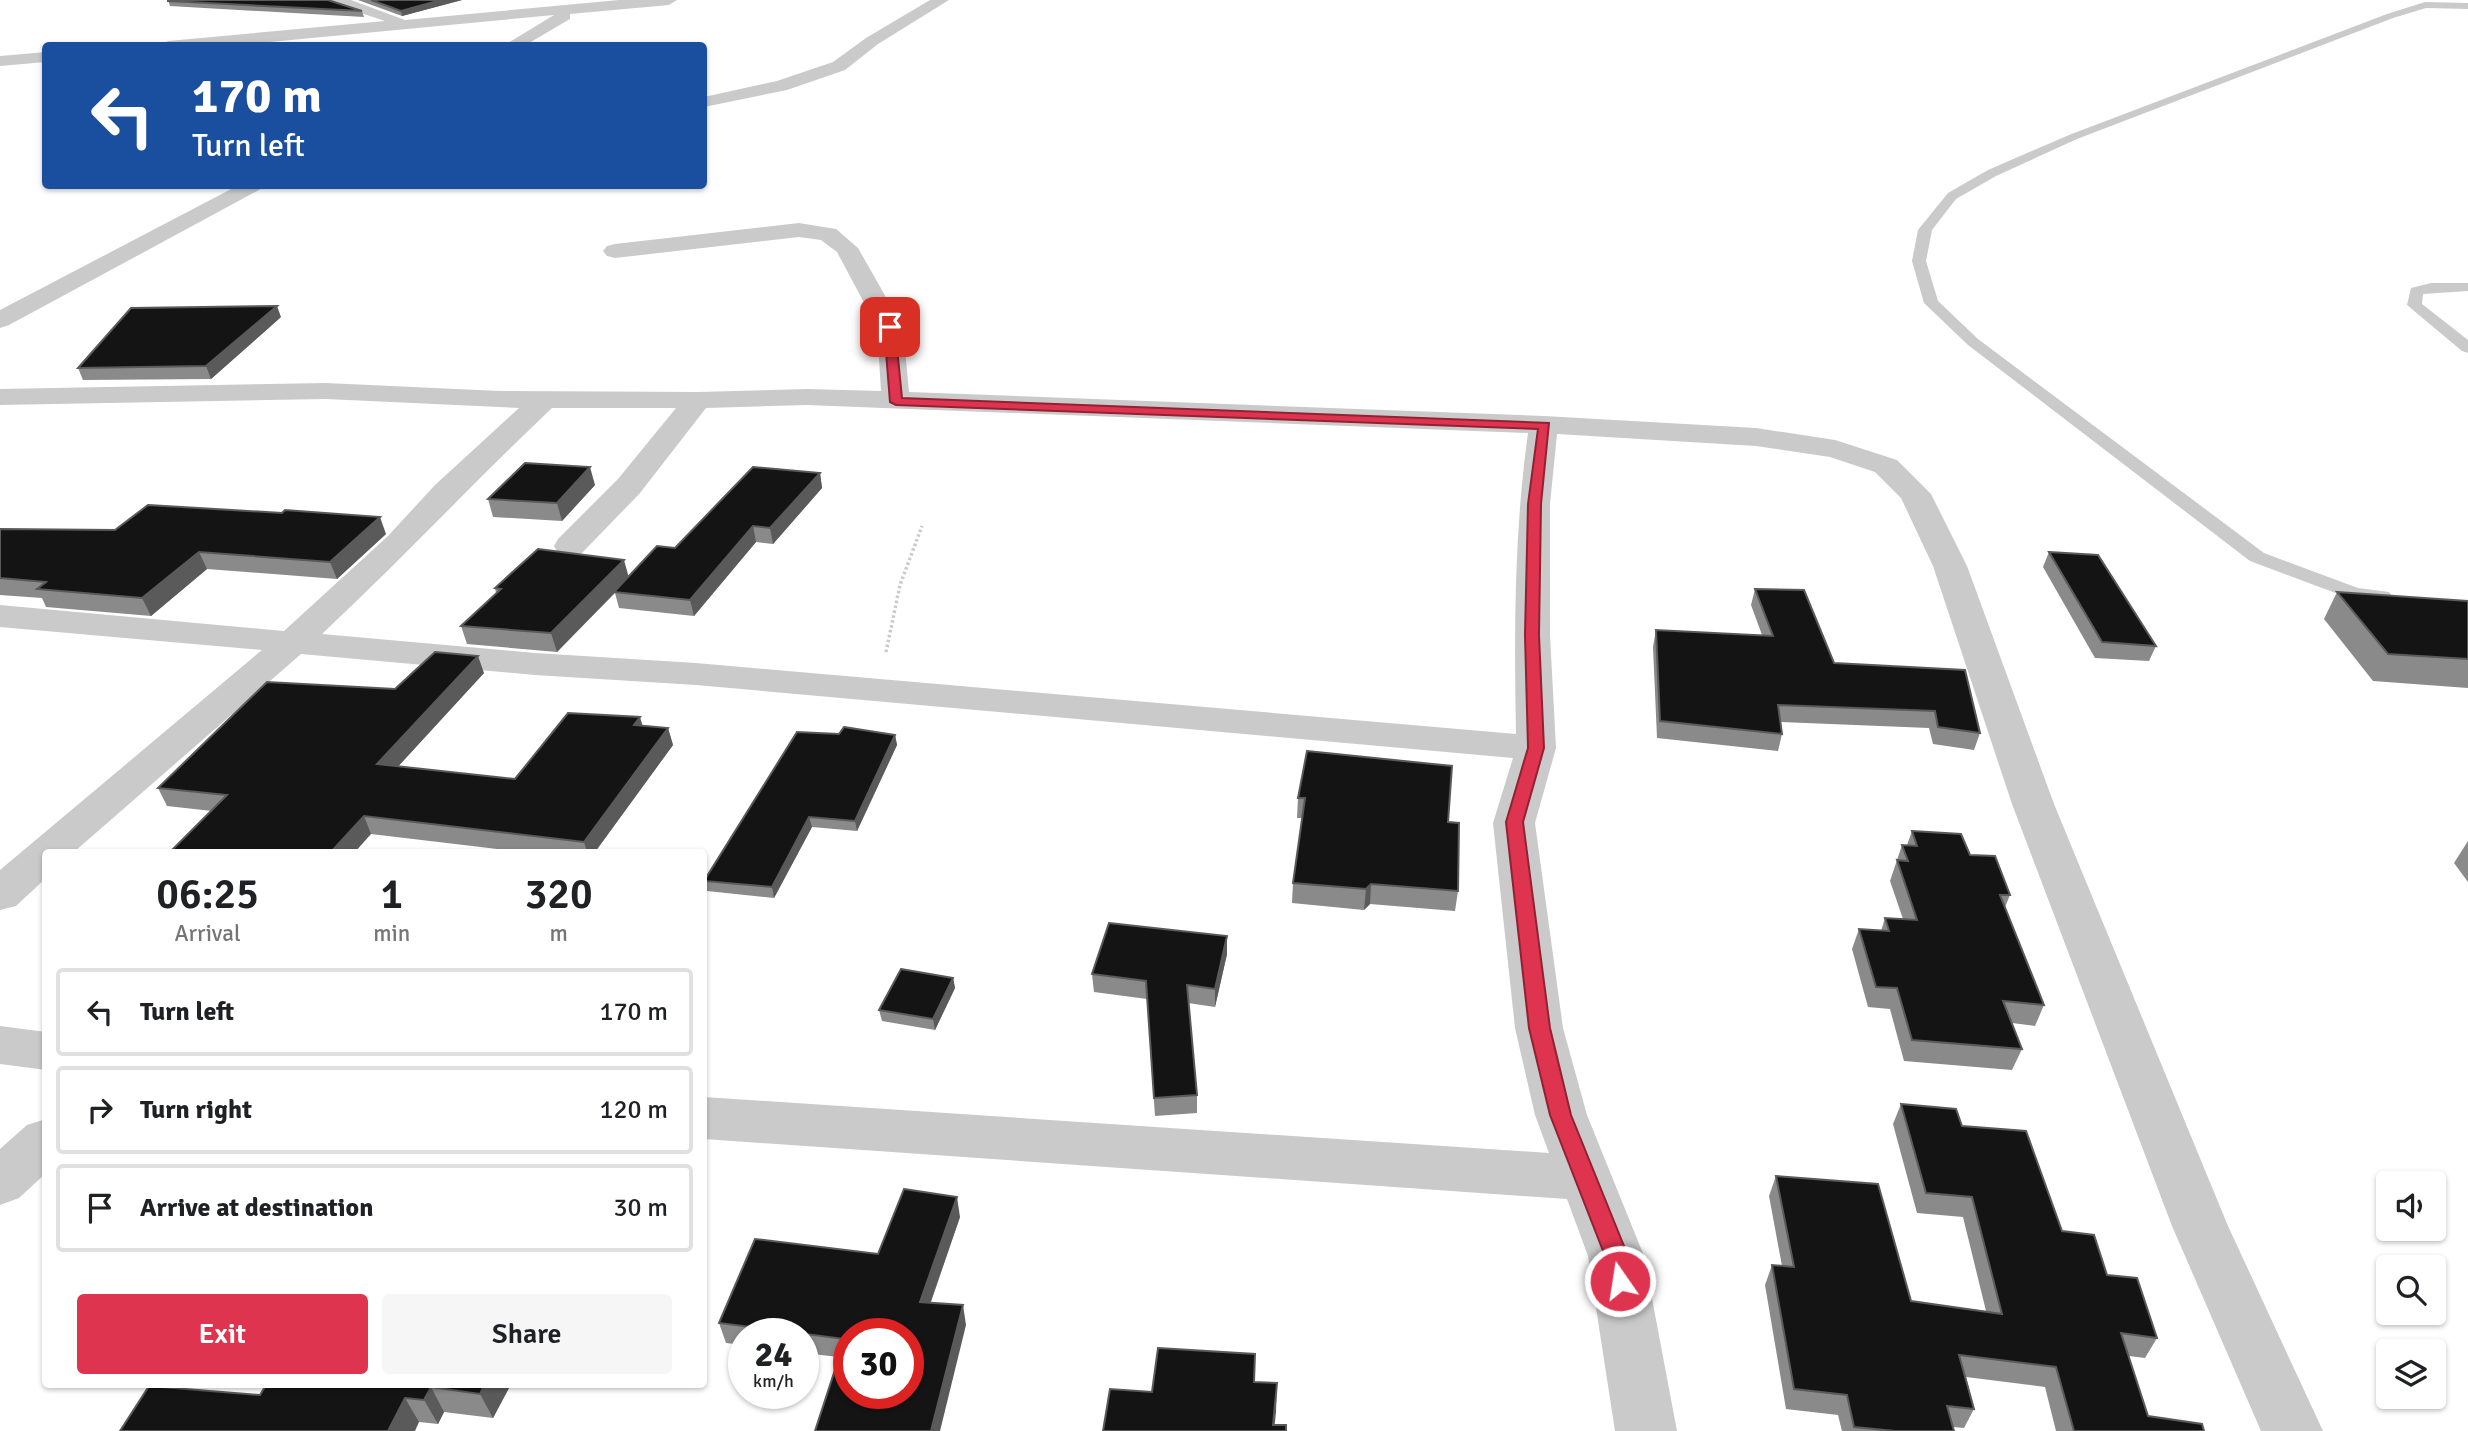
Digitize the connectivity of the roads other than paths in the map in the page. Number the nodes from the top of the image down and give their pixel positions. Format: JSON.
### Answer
{"nodes":[{"id":1,"x":336,"y":0,"type":"edge"},
{"id":2,"x":597,"y":0,"type":"edge"},
{"id":3,"x":669,"y":0,"type":"edge"},
{"id":4,"x":941,"y":0,"type":"edge"},
{"id":5,"x":2468,"y":6,"type":"edge"},
{"id":6,"x":577,"y":9,"type":"junction"},
{"id":7,"x":411,"y":25,"type":"junction"},
{"id":8,"x":214,"y":42,"type":"edge"},
{"id":9,"x":518,"y":42,"type":"edge"},
{"id":10,"x":42,"y":57,"type":"edge"},
{"id":11,"x":0,"y":61,"type":"edge"},
{"id":12,"x":707,"y":101,"type":"edge"},
{"id":13,"x":246,"y":189,"type":"edge"},
{"id":14,"x":615,"y":251,"type":"dead end"},
{"id":15,"x":2468,"y":287,"type":"edge"},
{"id":16,"x":0,"y":320,"type":"edge"},
{"id":17,"x":2468,"y":348,"type":"edge"},
{"id":18,"x":0,"y":397,"type":"edge"},
{"id":19,"x":545,"y":399,"type":"junction"},
{"id":20,"x":698,"y":400,"type":"junction"},
{"id":21,"x":896,"y":402,"type":"junction"},
{"id":22,"x":1544,"y":425,"type":"junction"},
{"id":23,"x":570,"y":546,"type":"dead end"},
{"id":24,"x":2392,"y":597,"type":"edge"},
{"id":25,"x":0,"y":616,"type":"edge"},
{"id":26,"x":291,"y":644,"type":"junction"},
{"id":27,"x":1536,"y":748,"type":"junction"},
{"id":28,"x":51,"y":849,"type":"edge"},
{"id":29,"x":42,"y":857,"type":"edge"},
{"id":30,"x":0,"y":895,"type":"edge"},
{"id":31,"x":0,"y":1045,"type":"edge"},
{"id":32,"x":42,"y":1050,"type":"edge"},
{"id":33,"x":707,"y":1118,"type":"edge"},
{"id":34,"x":42,"y":1144,"type":"edge"},
{"id":35,"x":1585,"y":1178,"type":"junction"},
{"id":36,"x":0,"y":1182,"type":"edge"},
{"id":37,"x":1646,"y":1431,"type":"edge"},
{"id":38,"x":2292,"y":1431,"type":"edge"}],
"edges":[{"from":1,"to":7,"type":"street"},
{"from":2,"to":6,"type":"street"},
{"from":3,"to":6,"type":"street"},
{"from":4,"to":12,"type":"street"},
{"from":5,"to":24,"type":"lane"},
{"from":6,"to":7,"type":"street"},
{"from":6,"to":9,"type":"street"},
{"from":7,"to":8,"type":"street"},
{"from":10,"to":11,"type":"street"},
{"from":13,"to":16,"type":"street"},
{"from":14,"to":21,"type":"street"},
{"from":15,"to":17,"type":"lane"},
{"from":18,"to":19,"type":"street"},
{"from":19,"to":20,"type":"street"},
{"from":19,"to":26,"type":"street"},
{"from":20,"to":21,"type":"street"},
{"from":20,"to":23,"type":"street"},
{"from":21,"to":22,"type":"street"},
{"from":22,"to":27,"type":"street"},
{"from":22,"to":38,"type":"street"},
{"from":25,"to":26,"type":"street"},
{"from":26,"to":27,"type":"street"},
{"from":26,"to":28,"type":"street"},
{"from":27,"to":35,"type":"street"},
{"from":29,"to":30,"type":"street"},
{"from":31,"to":32,"type":"street"},
{"from":33,"to":35,"type":"street"},
{"from":34,"to":36,"type":"street"},
{"from":35,"to":37,"type":"street"}]}
